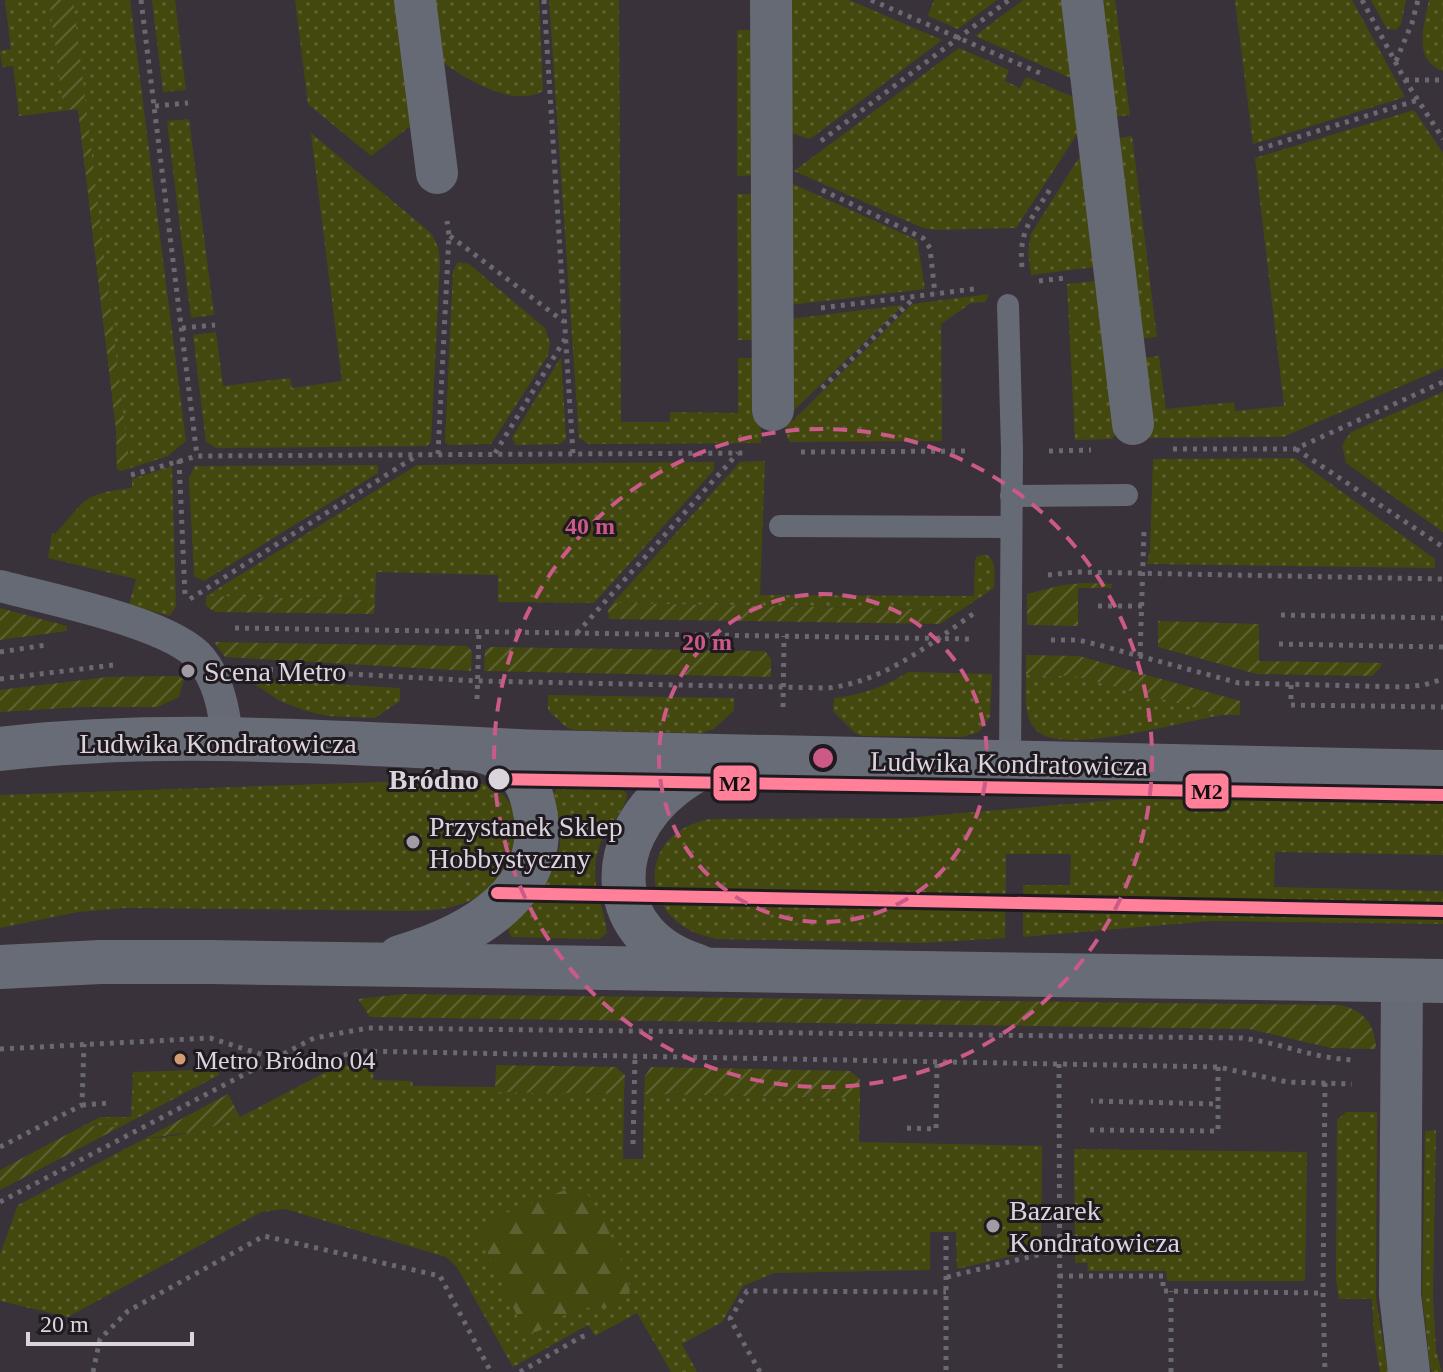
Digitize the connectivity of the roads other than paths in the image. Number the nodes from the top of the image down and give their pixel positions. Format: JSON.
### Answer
{"nodes":[{"id":1,"x":415,"y":0,"type":"edge"},
{"id":2,"x":771,"y":0,"type":"edge"},
{"id":3,"x":1082,"y":0,"type":"edge"},
{"id":4,"x":437,"y":173,"type":"road end"},
{"id":5,"x":1008,"y":305,"type":"dead end"},
{"id":6,"x":773,"y":410,"type":"dead end"},
{"id":7,"x":1147,"y":437,"type":"road end"},
{"id":8,"x":1127,"y":495,"type":"dead end"},
{"id":9,"x":1011,"y":496,"type":"junction"},
{"id":10,"x":780,"y":526,"type":"dead end"},
{"id":11,"x":1011,"y":527,"type":"junction"},
{"id":12,"x":0,"y":586,"type":"edge"},
{"id":13,"x":227,"y":740,"type":"junction"},
{"id":14,"x":469,"y":747,"type":"junction"},
{"id":15,"x":0,"y":749,"type":"edge"},
{"id":16,"x":737,"y":757,"type":"junction"},
{"id":17,"x":1010,"y":763,"type":"junction"},
{"id":18,"x":1443,"y":772,"type":"edge"},
{"id":19,"x":357,"y":965,"type":"junction"},
{"id":20,"x":0,"y":967,"type":"edge"},
{"id":21,"x":713,"y":970,"type":"junction"},
{"id":22,"x":1423,"y":980,"type":"edge"},
{"id":23,"x":1409,"y":1372,"type":"edge"}],
"edges":[{"from":1,"to":4,"type":"street"},
{"from":2,"to":6,"type":"street"},
{"from":3,"to":7,"type":"street"},
{"from":5,"to":9,"type":"lane"},
{"from":8,"to":9,"type":"lane"},
{"from":9,"to":11,"type":"lane"},
{"from":10,"to":11,"type":"lane"},
{"from":11,"to":17,"type":"lane"},
{"from":12,"to":13,"type":"street"},
{"from":13,"to":14,"type":"main road","name":"Ludwika Kondratowicza"},
{"from":13,"to":15,"type":"main road","name":"Ludwika Kondratowicza"},
{"from":14,"to":16,"type":"main road","name":"Ludwika Kondratowicza"},
{"from":14,"to":19,"type":"main road"},
{"from":16,"to":17,"type":"main road","name":"Ludwika Kondratowicza"},
{"from":16,"to":21,"type":"main road"},
{"from":17,"to":18,"type":"main road","name":"Ludwika Kondratowicza"},
{"from":19,"to":20,"type":"main road"},
{"from":19,"to":21,"type":"main road"},
{"from":21,"to":22,"type":"main road"},
{"from":22,"to":23,"type":"street"}]}
